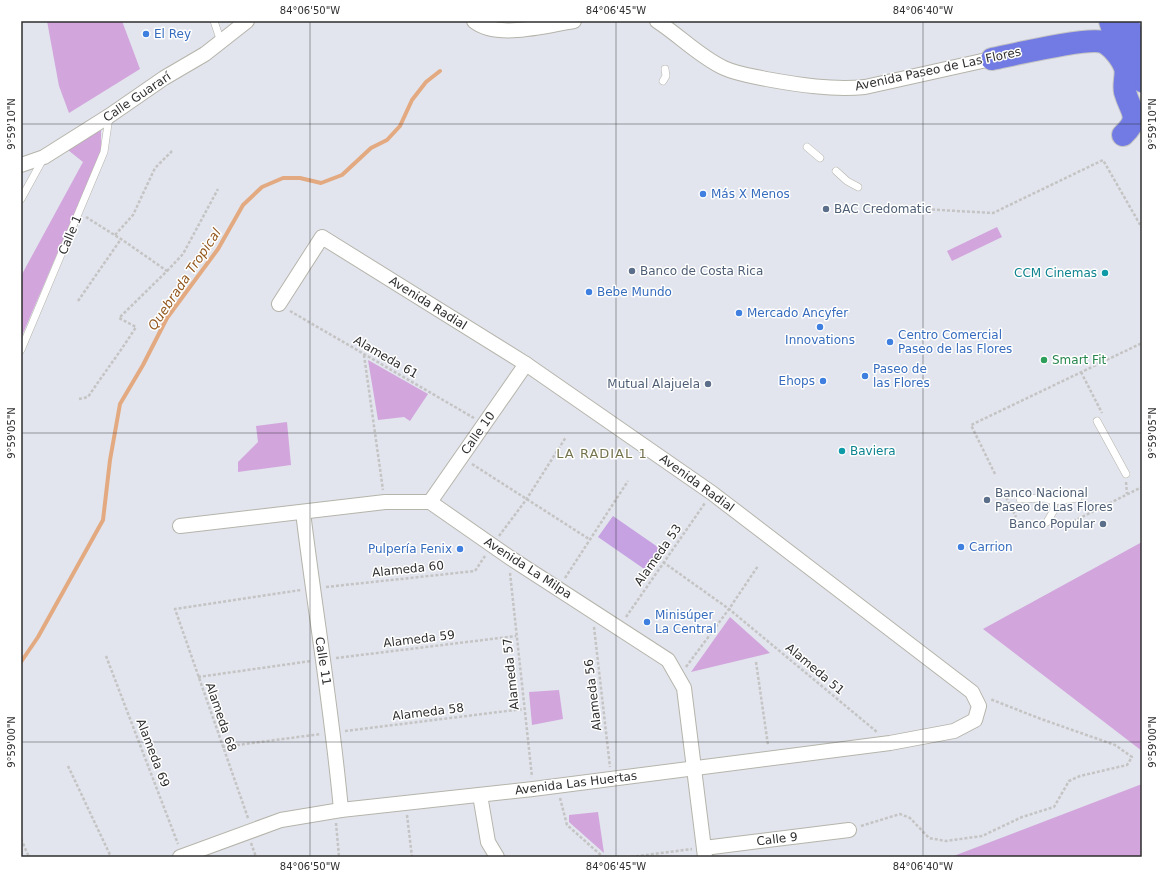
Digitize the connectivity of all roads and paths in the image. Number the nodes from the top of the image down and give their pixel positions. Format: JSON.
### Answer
{"nodes":[{"id":1,"x":214,"y":21,"type":"edge"},
{"id":2,"x":247,"y":21,"type":"edge"},
{"id":3,"x":474,"y":21,"type":"edge"},
{"id":4,"x":574,"y":21,"type":"edge"},
{"id":5,"x":657,"y":21,"type":"edge"},
{"id":6,"x":1124,"y":24,"type":"edge"},
{"id":7,"x":221,"y":42,"type":"junction"},
{"id":8,"x":992,"y":59,"type":"junction"},
{"id":9,"x":665,"y":69,"type":"dead end"},
{"id":10,"x":1136,"y":69,"type":"edge"},
{"id":11,"x":663,"y":81,"type":"dead end"},
{"id":12,"x":1142,"y":106,"type":"edge"},
{"id":13,"x":109,"y":116,"type":"junction"},
{"id":14,"x":1133,"y":130,"type":"edge"},
{"id":15,"x":807,"y":147,"type":"dead end"},
{"id":16,"x":172,"y":151,"type":"dead end"},
{"id":17,"x":44,"y":157,"type":"junction"},
{"id":18,"x":820,"y":158,"type":"dead end"},
{"id":19,"x":21,"y":165,"type":"edge"},
{"id":20,"x":836,"y":171,"type":"dead end"},
{"id":21,"x":858,"y":187,"type":"dead end"},
{"id":22,"x":218,"y":189,"type":"dead end"},
{"id":23,"x":21,"y":199,"type":"edge"},
{"id":24,"x":922,"y":209,"type":"dead end"},
{"id":25,"x":79,"y":213,"type":"junction"},
{"id":26,"x":1142,"y":228,"type":"edge"},
{"id":27,"x":115,"y":235,"type":"junction"},
{"id":28,"x":121,"y":239,"type":"junction"},
{"id":29,"x":167,"y":271,"type":"junction"},
{"id":30,"x":78,"y":301,"type":"dead end"},
{"id":31,"x":279,"y":304,"type":"joint"},
{"id":32,"x":1142,"y":343,"type":"edge"},
{"id":33,"x":21,"y":350,"type":"edge"},
{"id":34,"x":364,"y":354,"type":"junction"},
{"id":35,"x":526,"y":364,"type":"junction"},
{"id":36,"x":79,"y":399,"type":"dead end"},
{"id":37,"x":1097,"y":422,"type":"dead end"},
{"id":38,"x":484,"y":425,"type":"junction"},
{"id":39,"x":566,"y":437,"type":"dead end"},
{"id":40,"x":462,"y":457,"type":"junction"},
{"id":41,"x":995,"y":474,"type":"dead end"},
{"id":42,"x":1126,"y":474,"type":"dead end"},
{"id":43,"x":628,"y":481,"type":"dead end"},
{"id":44,"x":1142,"y":487,"type":"edge"},
{"id":45,"x":712,"y":493,"type":"junction"},
{"id":46,"x":1004,"y":493,"type":"dead end"},
{"id":47,"x":1078,"y":498,"type":"dead end"},
{"id":48,"x":1020,"y":499,"type":"dead end"},
{"id":49,"x":526,"y":500,"type":"junction"},
{"id":50,"x":1053,"y":501,"type":"junction"},
{"id":51,"x":385,"y":502,"type":"junction"},
{"id":52,"x":430,"y":502,"type":"junction"},
{"id":53,"x":303,"y":512,"type":"junction"},
{"id":54,"x":1016,"y":517,"type":"dead end"},
{"id":55,"x":1047,"y":522,"type":"dead end"},
{"id":56,"x":180,"y":526,"type":"dead end"},
{"id":57,"x":1060,"y":528,"type":"dead end"},
{"id":58,"x":589,"y":539,"type":"junction"},
{"id":59,"x":493,"y":545,"type":"junction"},
{"id":60,"x":509,"y":556,"type":"junction"},
{"id":61,"x":663,"y":562,"type":"junction"},
{"id":62,"x":758,"y":566,"type":"dead end"},
{"id":63,"x":312,"y":589,"type":"junction"},
{"id":64,"x":559,"y":589,"type":"junction"},
{"id":65,"x":175,"y":609,"type":"joint"},
{"id":66,"x":729,"y":609,"type":"junction"},
{"id":67,"x":592,"y":610,"type":"junction"},
{"id":68,"x":619,"y":628,"type":"junction"},
{"id":69,"x":516,"y":636,"type":"junction"},
{"id":70,"x":106,"y":656,"type":"dead end"},
{"id":71,"x":323,"y":659,"type":"junction"},
{"id":72,"x":756,"y":662,"type":"dead end"},
{"id":73,"x":679,"y":676,"type":"junction"},
{"id":74,"x":198,"y":677,"type":"junction"},
{"id":75,"x":972,"y":692,"type":"junction"},
{"id":76,"x":524,"y":709,"type":"junction"},
{"id":77,"x":334,"y":733,"type":"junction"},
{"id":78,"x":890,"y":743,"type":"junction"},
{"id":79,"x":222,"y":747,"type":"junction"},
{"id":80,"x":770,"y":758,"type":"junction"},
{"id":81,"x":68,"y":766,"type":"dead end"},
{"id":82,"x":695,"y":767,"type":"junction"},
{"id":83,"x":612,"y":779,"type":"junction"},
{"id":84,"x":557,"y":786,"type":"junction"},
{"id":85,"x":533,"y":789,"type":"junction"},
{"id":86,"x":480,"y":795,"type":"junction"},
{"id":87,"x":406,"y":803,"type":"junction"},
{"id":88,"x":338,"y":810,"type":"junction"},
{"id":89,"x":252,"y":830,"type":"junction"},
{"id":90,"x":849,"y":830,"type":"joint"},
{"id":91,"x":21,"y":839,"type":"edge"},
{"id":92,"x":704,"y":852,"type":"edge"},
{"id":93,"x":181,"y":856,"type":"edge"},
{"id":94,"x":29,"y":857,"type":"edge"},
{"id":95,"x":111,"y":857,"type":"edge"},
{"id":96,"x":339,"y":857,"type":"edge"},
{"id":97,"x":412,"y":857,"type":"edge"},
{"id":98,"x":497,"y":857,"type":"edge"},
{"id":99,"x":603,"y":857,"type":"edge"},
{"id":100,"x":630,"y":857,"type":"edge"}],
"edges":[{"from":1,"to":7,"type":"lane"},
{"from":2,"to":7,"type":"street","name":"Calle Guararí"},
{"from":3,"to":4,"type":"street"},
{"from":5,"to":8,"type":"street","name":"Avenida Paseo de Las Flores"},
{"from":6,"to":8,"type":"street","name":"Avenida Paseo de Las Flores"},
{"from":6,"to":10,"type":"main road"},
{"from":7,"to":13,"type":"street","name":"Calle Guararí"},
{"from":8,"to":10,"type":"main road"},
{"from":9,"to":11,"type":"lane"},
{"from":10,"to":12,"type":"main road"},
{"from":10,"to":14,"type":"main road"},
{"from":13,"to":17,"type":"street","name":"Calle Guararí"},
{"from":13,"to":25,"type":"lane","name":"Calle 1"},
{"from":15,"to":18,"type":"lane"},
{"from":16,"to":27,"type":"path"},
{"from":17,"to":19,"type":"street","name":"Calle Guararí"},
{"from":17,"to":23,"type":"lane"},
{"from":20,"to":21,"type":"lane"},
{"from":22,"to":29,"type":"path"},
{"from":24,"to":26,"type":"path"},
{"from":25,"to":27,"type":"path"},
{"from":25,"to":33,"type":"lane","name":"Calle 1"},
{"from":27,"to":28,"type":"path"},
{"from":28,"to":29,"type":"path"},
{"from":28,"to":30,"type":"path"},
{"from":29,"to":36,"type":"path"},
{"from":31,"to":34,"type":"path","name":"Alameda 61"},
{"from":31,"to":35,"type":"street","name":"Avenida Radial"},
{"from":32,"to":41,"type":"path"},
{"from":34,"to":38,"type":"path","name":"Alameda 61"},
{"from":34,"to":51,"type":"path"},
{"from":35,"to":38,"type":"street","name":"Calle 10"},
{"from":35,"to":45,"type":"street","name":"Avenida Radial"},
{"from":37,"to":42,"type":"lane"},
{"from":38,"to":40,"type":"street","name":"Calle 10"},
{"from":39,"to":49,"type":"path","name":"Alameda 60"},
{"from":40,"to":49,"type":"path"},
{"from":40,"to":52,"type":"street","name":"Calle 10"},
{"from":43,"to":58,"type":"path"},
{"from":44,"to":57,"type":"path"},
{"from":45,"to":61,"type":"path","name":"Alameda 53"},
{"from":45,"to":75,"type":"street","name":"Avenida Radial"},
{"from":46,"to":54,"type":"path"},
{"from":47,"to":50,"type":"lane"},
{"from":48,"to":50,"type":"lane"},
{"from":49,"to":58,"type":"path"},
{"from":49,"to":59,"type":"path","name":"Alameda 60"},
{"from":50,"to":55,"type":"lane"},
{"from":51,"to":52,"type":"street"},
{"from":51,"to":53,"type":"street"},
{"from":52,"to":59,"type":"street","name":"Avenida La Milpa"},
{"from":53,"to":56,"type":"street"},
{"from":53,"to":63,"type":"street","name":"Calle 11"},
{"from":58,"to":64,"type":"path"},
{"from":59,"to":60,"type":"street","name":"Avenida La Milpa"},
{"from":59,"to":63,"type":"path","name":"Alameda 60"},
{"from":60,"to":64,"type":"street","name":"Avenida La Milpa"},
{"from":60,"to":69,"type":"path","name":"Alameda 57"},
{"from":61,"to":66,"type":"path","name":"Alameda 51"},
{"from":61,"to":68,"type":"path","name":"Alameda 53"},
{"from":62,"to":66,"type":"path"},
{"from":63,"to":65,"type":"path","name":"Alameda 60"},
{"from":63,"to":71,"type":"street","name":"Calle 11"},
{"from":64,"to":67,"type":"street","name":"Avenida La Milpa"},
{"from":65,"to":74,"type":"path","name":"Alameda 68"},
{"from":66,"to":73,"type":"path"},
{"from":66,"to":78,"type":"path","name":"Alameda 51"},
{"from":67,"to":68,"type":"street","name":"Avenida La Milpa"},
{"from":67,"to":83,"type":"path","name":"Alameda 56"},
{"from":68,"to":73,"type":"street","name":"Avenida La Milpa"},
{"from":69,"to":71,"type":"path","name":"Alameda 59"},
{"from":69,"to":76,"type":"path","name":"Alameda 57"},
{"from":70,"to":93,"type":"path","name":"Alameda 69"},
{"from":71,"to":74,"type":"path","name":"Alameda 59"},
{"from":71,"to":77,"type":"street","name":"Calle 11"},
{"from":72,"to":80,"type":"path"},
{"from":73,"to":82,"type":"street","name":"Avenida La Milpa"},
{"from":74,"to":79,"type":"path","name":"Alameda 68"},
{"from":75,"to":78,"type":"street","name":"Avenida Las Huertas"},
{"from":75,"to":90,"type":"path"},
{"from":76,"to":77,"type":"path","name":"Alameda 58"},
{"from":76,"to":85,"type":"path","name":"Alameda 57"},
{"from":77,"to":79,"type":"path","name":"Alameda 58"},
{"from":77,"to":88,"type":"street","name":"Calle 11"},
{"from":78,"to":80,"type":"street","name":"Avenida Las Huertas"},
{"from":79,"to":89,"type":"path","name":"Alameda 68"},
{"from":80,"to":82,"type":"street","name":"Avenida Las Huertas"},
{"from":81,"to":95,"type":"path"},
{"from":82,"to":83,"type":"street","name":"Avenida Las Huertas"},
{"from":82,"to":92,"type":"street","name":"Avenida La Milpa"},
{"from":83,"to":84,"type":"street","name":"Avenida Las Huertas"},
{"from":84,"to":85,"type":"street","name":"Avenida Las Huertas"},
{"from":84,"to":99,"type":"path"},
{"from":85,"to":86,"type":"street","name":"Avenida Las Huertas"},
{"from":86,"to":87,"type":"street","name":"Avenida Las Huertas"},
{"from":86,"to":98,"type":"street"},
{"from":87,"to":88,"type":"street","name":"Avenida Las Huertas"},
{"from":87,"to":97,"type":"path"},
{"from":88,"to":89,"type":"street","name":"Avenida Las Huertas"},
{"from":88,"to":96,"type":"path"},
{"from":89,"to":93,"type":"street","name":"Avenida Las Huertas"},
{"from":90,"to":92,"type":"street","name":"Calle 9"},
{"from":91,"to":94,"type":"path"},
{"from":92,"to":100,"type":"path"}]}
